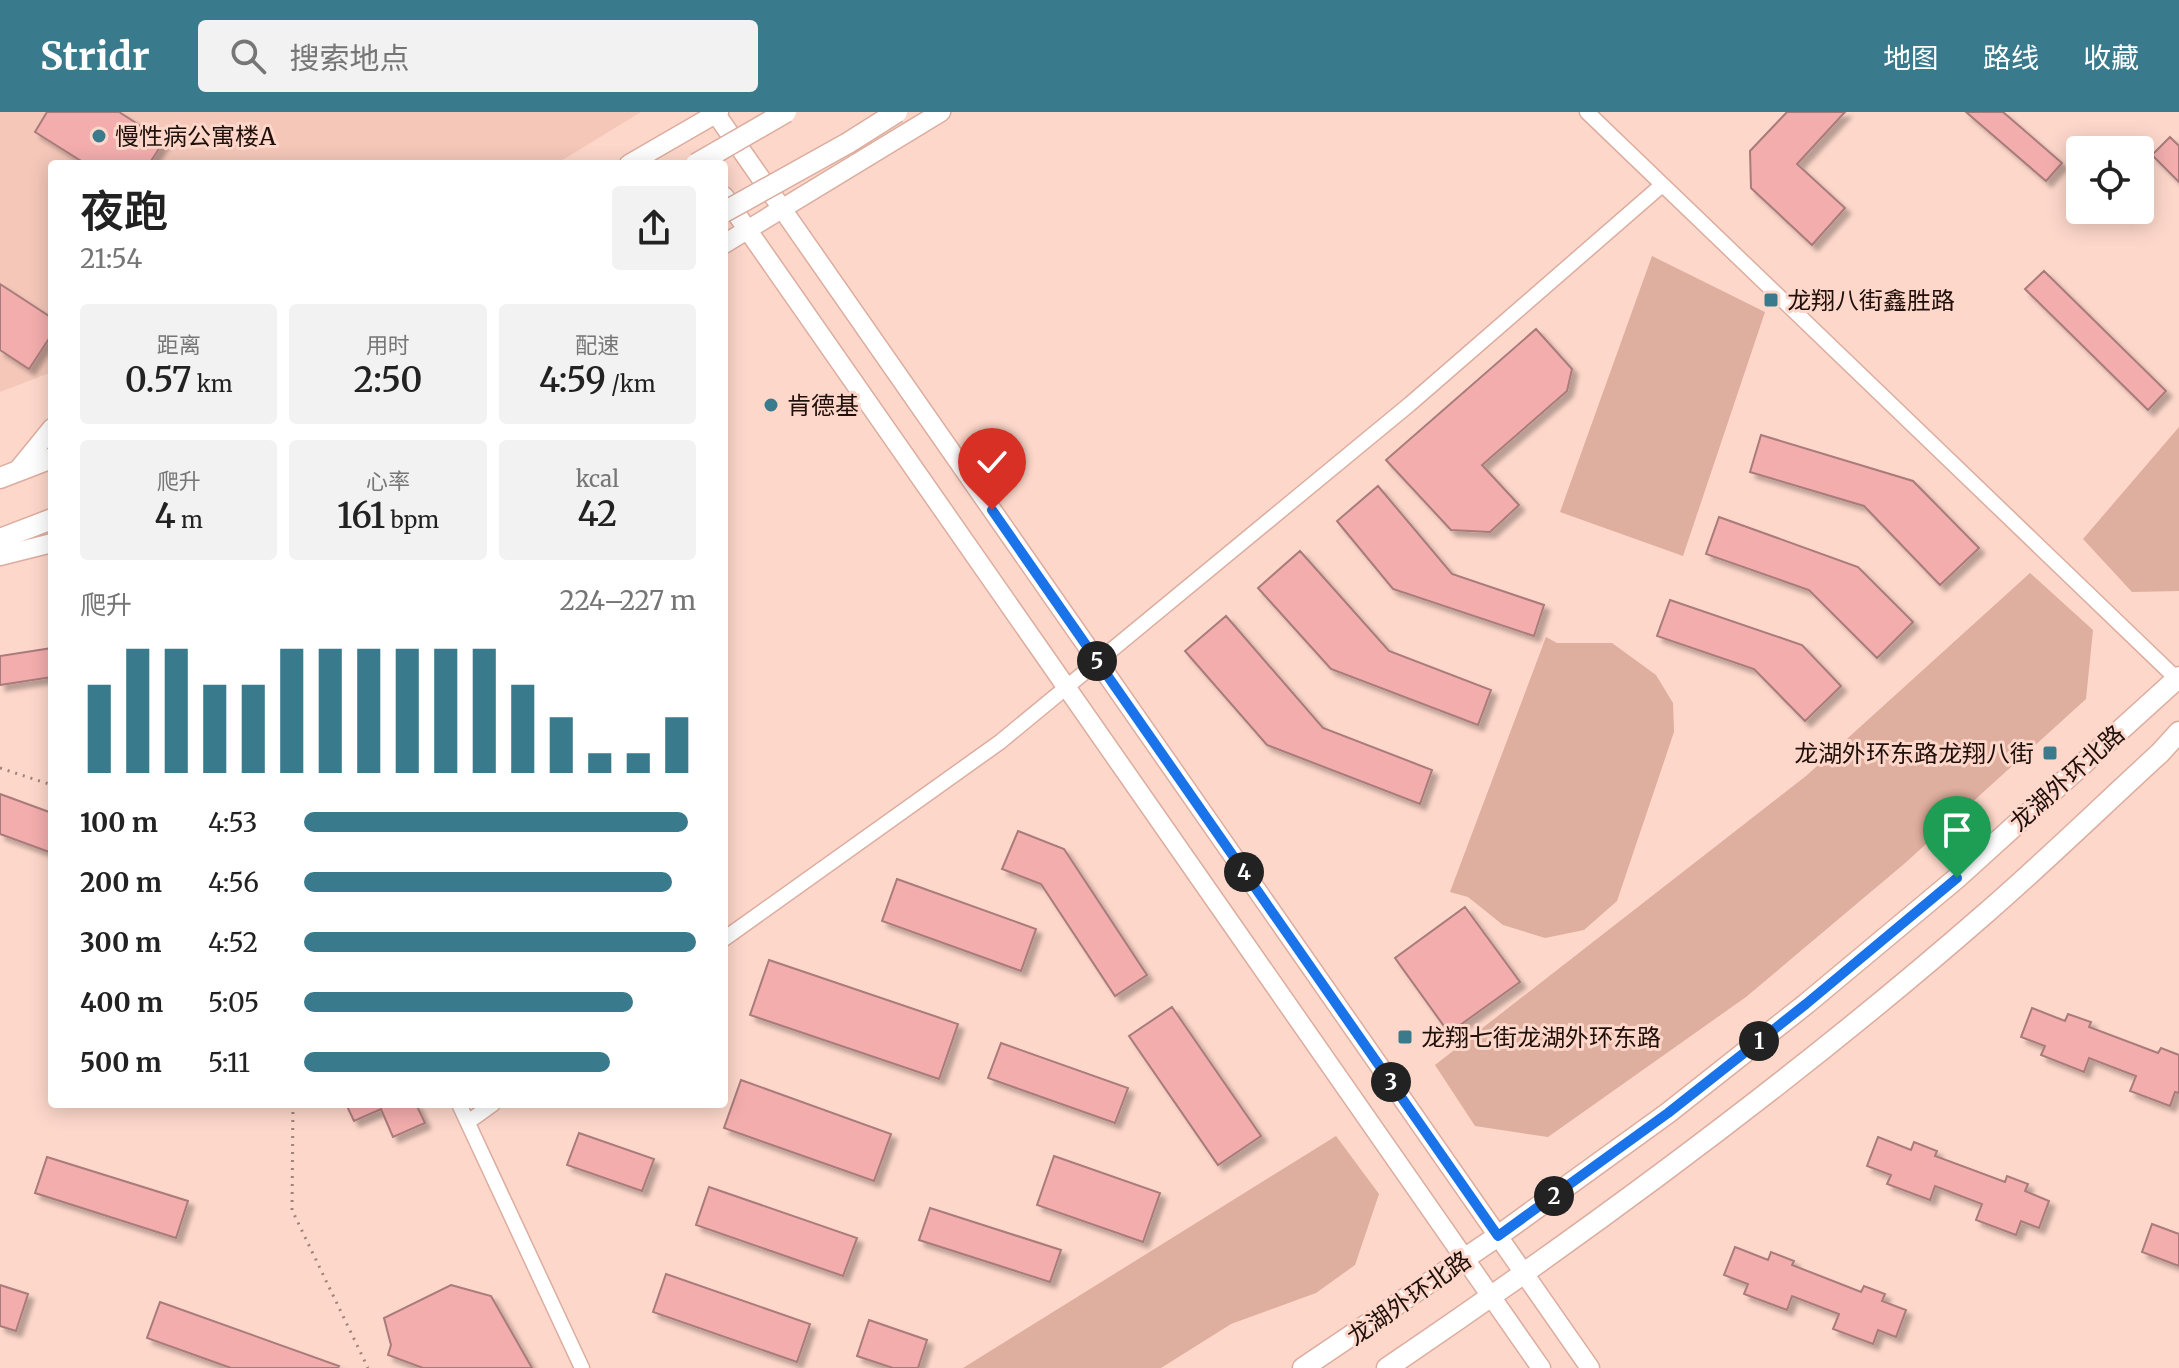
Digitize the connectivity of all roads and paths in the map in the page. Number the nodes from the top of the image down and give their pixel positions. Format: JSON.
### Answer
{"nodes":[{"id":1,"x":786,"y":112,"type":"edge"},
{"id":2,"x":897,"y":112,"type":"edge"},
{"id":3,"x":941,"y":112,"type":"edge"},
{"id":4,"x":1587,"y":112,"type":"edge"},
{"id":5,"x":717,"y":113,"type":"edge"},
{"id":6,"x":681,"y":134,"type":"junction"},
{"id":7,"x":636,"y":160,"type":"edge"},
{"id":8,"x":697,"y":160,"type":"edge"},
{"id":9,"x":706,"y":160,"type":"edge"},
{"id":10,"x":1662,"y":185,"type":"junction"},
{"id":11,"x":728,"y":202,"type":"edge"},
{"id":12,"x":782,"y":209,"type":"junction"},
{"id":13,"x":728,"y":210,"type":"edge"},
{"id":14,"x":747,"y":230,"type":"junction"},
{"id":15,"x":728,"y":242,"type":"edge"},
{"id":16,"x":48,"y":432,"type":"edge"},
{"id":17,"x":48,"y":459,"type":"edge"},
{"id":18,"x":8,"y":474,"type":"edge"},
{"id":19,"x":48,"y":521,"type":"edge"},
{"id":20,"x":0,"y":539,"type":"edge"},
{"id":21,"x":48,"y":544,"type":"edge"},
{"id":22,"x":0,"y":556,"type":"edge"},
{"id":23,"x":1097,"y":662,"type":"junction"},
{"id":24,"x":2178,"y":679,"type":"edge"},
{"id":25,"x":1066,"y":687,"type":"junction"},
{"id":26,"x":2179,"y":732,"type":"edge"},
{"id":27,"x":0,"y":768,"type":"edge"},
{"id":28,"x":48,"y":784,"type":"edge"},
{"id":29,"x":728,"y":936,"type":"edge"},
{"id":30,"x":293,"y":1108,"type":"edge"},
{"id":31,"x":461,"y":1108,"type":"edge"},
{"id":32,"x":487,"y":1108,"type":"edge"},
{"id":33,"x":468,"y":1122,"type":"junction"},
{"id":34,"x":1498,"y":1236,"type":"junction"},
{"id":35,"x":1465,"y":1259,"type":"junction"},
{"id":36,"x":1524,"y":1274,"type":"junction"},
{"id":37,"x":1491,"y":1297,"type":"junction"},
{"id":38,"x":368,"y":1368,"type":"edge"},
{"id":39,"x":582,"y":1368,"type":"edge"},
{"id":40,"x":1303,"y":1368,"type":"edge"},
{"id":41,"x":1387,"y":1368,"type":"edge"},
{"id":42,"x":1541,"y":1368,"type":"edge"},
{"id":43,"x":1590,"y":1368,"type":"edge"}],
"edges":[{"from":1,"to":9,"type":"main road","bridge":true},
{"from":2,"to":13,"type":"main road","bridge":true},
{"from":3,"to":12,"type":"street"},
{"from":4,"to":10,"type":"street"},
{"from":5,"to":6,"type":"street"},
{"from":5,"to":12,"type":"street"},
{"from":6,"to":7,"type":"street"},
{"from":6,"to":8,"type":"street"},
{"from":10,"to":23,"type":"street"},
{"from":10,"to":24,"type":"street"},
{"from":11,"to":14,"type":"street"},
{"from":12,"to":14,"type":"street"},
{"from":12,"to":23,"type":"street"},
{"from":14,"to":15,"type":"street"},
{"from":14,"to":25,"type":"street"},
{"from":16,"to":18,"type":"street"},
{"from":17,"to":18,"type":"main road"},
{"from":19,"to":20,"type":"main road"},
{"from":21,"to":22,"type":"street"},
{"from":23,"to":25,"type":"street"},
{"from":23,"to":34,"type":"street"},
{"from":24,"to":34,"type":"main road","name":"龙湖外环北路"},
{"from":25,"to":29,"type":"street"},
{"from":25,"to":35,"type":"street"},
{"from":26,"to":36,"type":"main road","name":"龙湖外环北路"},
{"from":27,"to":28,"type":"path"},
{"from":30,"to":38,"type":"path"},
{"from":31,"to":33,"type":"street"},
{"from":32,"to":33,"type":"street"},
{"from":33,"to":39,"type":"street"},
{"from":34,"to":35,"type":"main road","name":"龙湖外环北路"},
{"from":34,"to":36,"type":"street"},
{"from":35,"to":37,"type":"street"},
{"from":35,"to":40,"type":"main road","name":"龙湖外环北路"},
{"from":36,"to":37,"type":"main road","name":"龙湖外环北路"},
{"from":36,"to":43,"type":"street"},
{"from":37,"to":41,"type":"main road","name":"龙湖外环北路"},
{"from":37,"to":42,"type":"street"}]}
